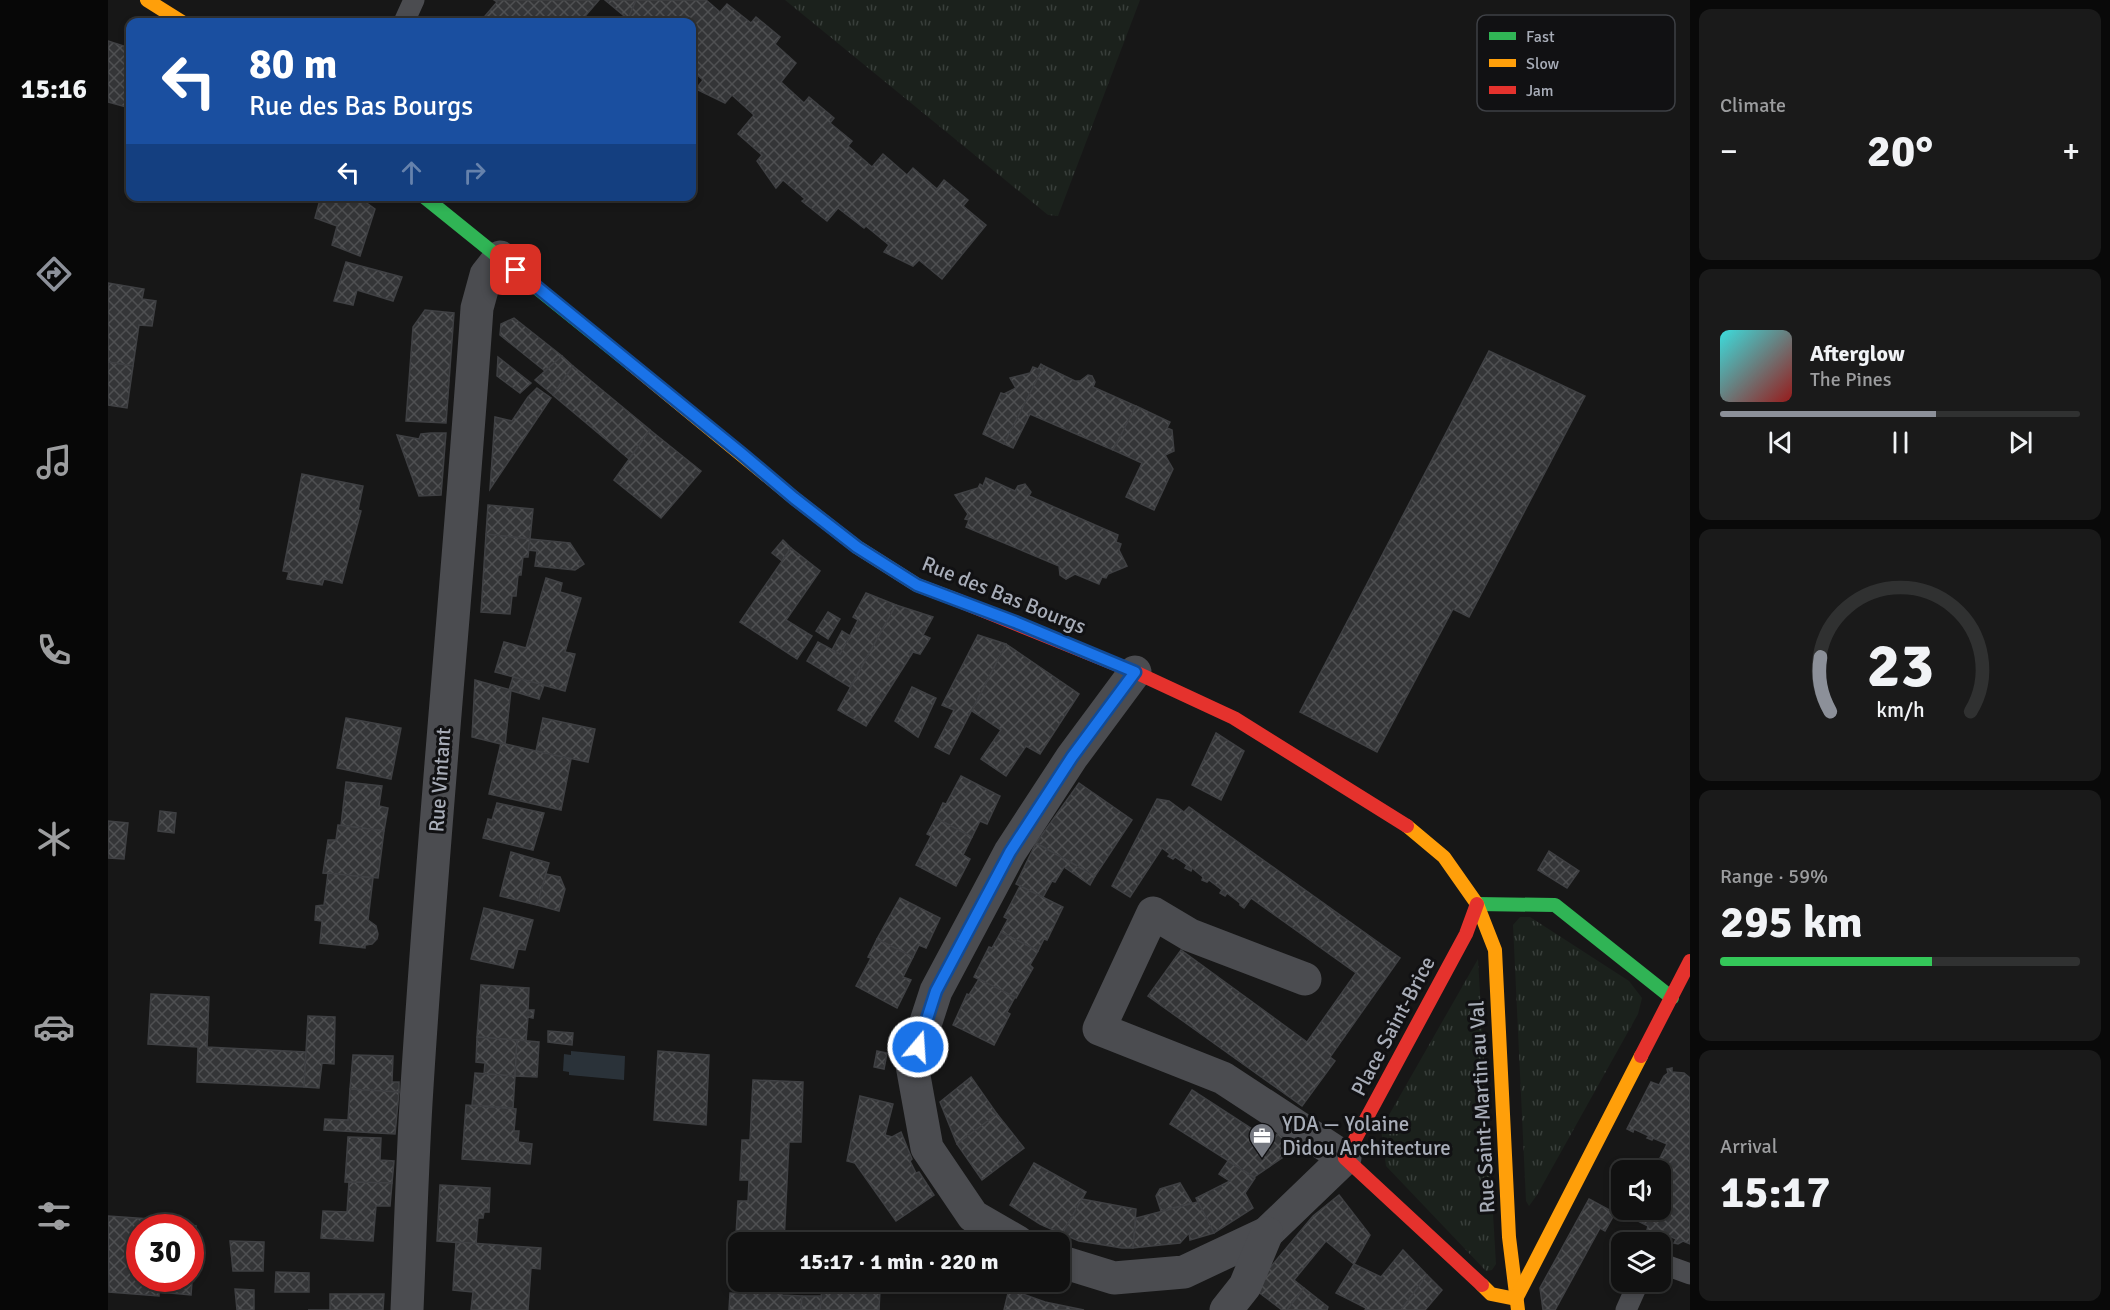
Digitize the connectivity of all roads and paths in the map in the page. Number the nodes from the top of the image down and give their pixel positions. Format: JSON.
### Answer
{"nodes":[{"id":1,"x":147,"y":0,"type":"edge"},
{"id":2,"x":414,"y":0,"type":"edge"},
{"id":3,"x":176,"y":18,"type":"edge"},
{"id":4,"x":406,"y":18,"type":"edge"},
{"id":5,"x":429,"y":201,"type":"edge"},
{"id":6,"x":500,"y":257,"type":"junction"},
{"id":7,"x":1135,"y":672,"type":"junction"},
{"id":8,"x":1478,"y":904,"type":"junction"},
{"id":9,"x":1690,"y":961,"type":"edge"},
{"id":10,"x":1305,"y":979,"type":"dead end"},
{"id":11,"x":1672,"y":998,"type":"junction"},
{"id":12,"x":1345,"y":1158,"type":"junction"},
{"id":13,"x":1001,"y":1232,"type":"edge"},
{"id":14,"x":1267,"y":1233,"type":"junction"},
{"id":15,"x":1070,"y":1264,"type":"edge"},
{"id":16,"x":1671,"y":1267,"type":"edge"},
{"id":17,"x":1690,"y":1274,"type":"edge"},
{"id":18,"x":1634,"y":1292,"type":"edge"},
{"id":19,"x":1517,"y":1305,"type":"edge"},
{"id":20,"x":407,"y":1310,"type":"edge"},
{"id":21,"x":1226,"y":1310,"type":"edge"},
{"id":22,"x":1626,"y":1310,"type":"edge"}],
"edges":[{"from":1,"to":3,"type":"main road"},
{"from":2,"to":4,"type":"lane"},
{"from":5,"to":6,"type":"main road","name":"Rue des Bas Bourgs"},
{"from":6,"to":7,"type":"main road","name":"Rue des Bas Bourgs"},
{"from":6,"to":20,"type":"street","name":"Rue Vintant"},
{"from":7,"to":8,"type":"main road","name":"Rue des Bas Bourgs"},
{"from":7,"to":13,"type":"street"},
{"from":8,"to":11,"type":"main road"},
{"from":8,"to":12,"type":"main road","name":"Place Saint-Brice"},
{"from":8,"to":19,"type":"main road","name":"Rue Saint-Martin au Val"},
{"from":9,"to":11,"type":"main road"},
{"from":10,"to":12,"type":"street"},
{"from":11,"to":19,"type":"main road"},
{"from":12,"to":14,"type":"street"},
{"from":12,"to":19,"type":"main road"},
{"from":14,"to":15,"type":"street"},
{"from":14,"to":21,"type":"street"},
{"from":16,"to":17,"type":"lane"},
{"from":18,"to":22,"type":"lane"}]}
